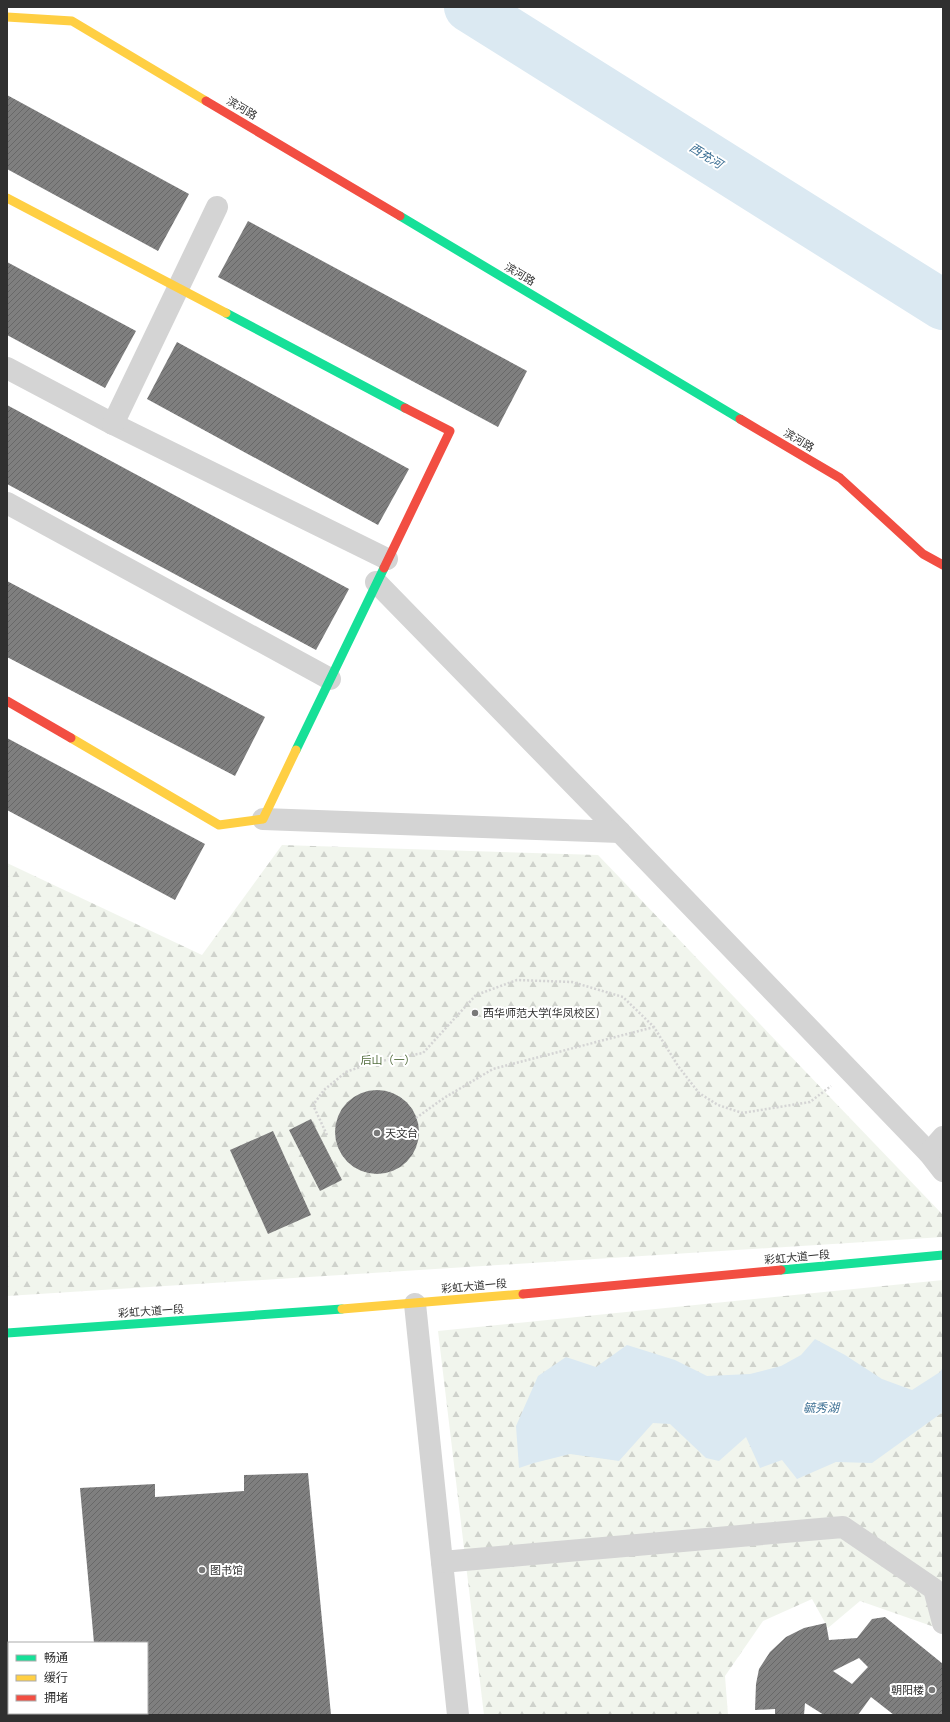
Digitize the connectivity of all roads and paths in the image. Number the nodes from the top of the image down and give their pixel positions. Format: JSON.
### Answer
{"nodes":[{"id":1,"x":7,"y":17,"type":"edge"},
{"id":2,"x":7,"y":198,"type":"edge"},
{"id":3,"x":217,"y":207,"type":"dead end"},
{"id":4,"x":178,"y":288,"type":"junction"},
{"id":5,"x":7,"y":368,"type":"edge"},
{"id":6,"x":113,"y":424,"type":"junction"},
{"id":7,"x":7,"y":503,"type":"edge"},
{"id":8,"x":387,"y":559,"type":"junction"},
{"id":9,"x":943,"y":565,"type":"edge"},
{"id":10,"x":376,"y":582,"type":"junction"},
{"id":11,"x":330,"y":679,"type":"junction"},
{"id":12,"x":7,"y":700,"type":"edge"},
{"id":13,"x":263,"y":820,"type":"junction"},
{"id":14,"x":620,"y":832,"type":"junction"},
{"id":15,"x":654,"y":1027,"type":"junction"},
{"id":16,"x":825,"y":1091,"type":"dead end"},
{"id":17,"x":416,"y":1118,"type":"dead end"},
{"id":18,"x":327,"y":1135,"type":"dead end"},
{"id":19,"x":936,"y":1145,"type":"edge"},
{"id":20,"x":943,"y":1171,"type":"edge"},
{"id":21,"x":943,"y":1255,"type":"edge"},
{"id":22,"x":415,"y":1304,"type":"junction"},
{"id":23,"x":7,"y":1333,"type":"edge"},
{"id":24,"x":442,"y":1562,"type":"junction"},
{"id":25,"x":943,"y":1623,"type":"edge"},
{"id":26,"x":458,"y":1715,"type":"edge"}],
"edges":[{"from":1,"to":9,"type":"street","name":"滨河路"},
{"from":2,"to":4,"type":"street"},
{"from":3,"to":4,"type":"street"},
{"from":4,"to":6,"type":"street"},
{"from":4,"to":8,"type":"street"},
{"from":5,"to":6,"type":"street"},
{"from":6,"to":8,"type":"street"},
{"from":7,"to":11,"type":"street"},
{"from":8,"to":10,"type":"street"},
{"from":10,"to":11,"type":"street"},
{"from":10,"to":14,"type":"street"},
{"from":11,"to":13,"type":"street"},
{"from":12,"to":13,"type":"street"},
{"from":13,"to":14,"type":"street"},
{"from":14,"to":19,"type":"street"},
{"from":15,"to":16,"type":"path"},
{"from":15,"to":17,"type":"path"},
{"from":15,"to":18,"type":"path"},
{"from":19,"to":20,"type":"street"},
{"from":21,"to":22,"type":"street","name":"彩虹大道一段"},
{"from":22,"to":23,"type":"street","name":"彩虹大道一段"},
{"from":22,"to":24,"type":"street"},
{"from":24,"to":25,"type":"street"},
{"from":24,"to":26,"type":"street"}]}
